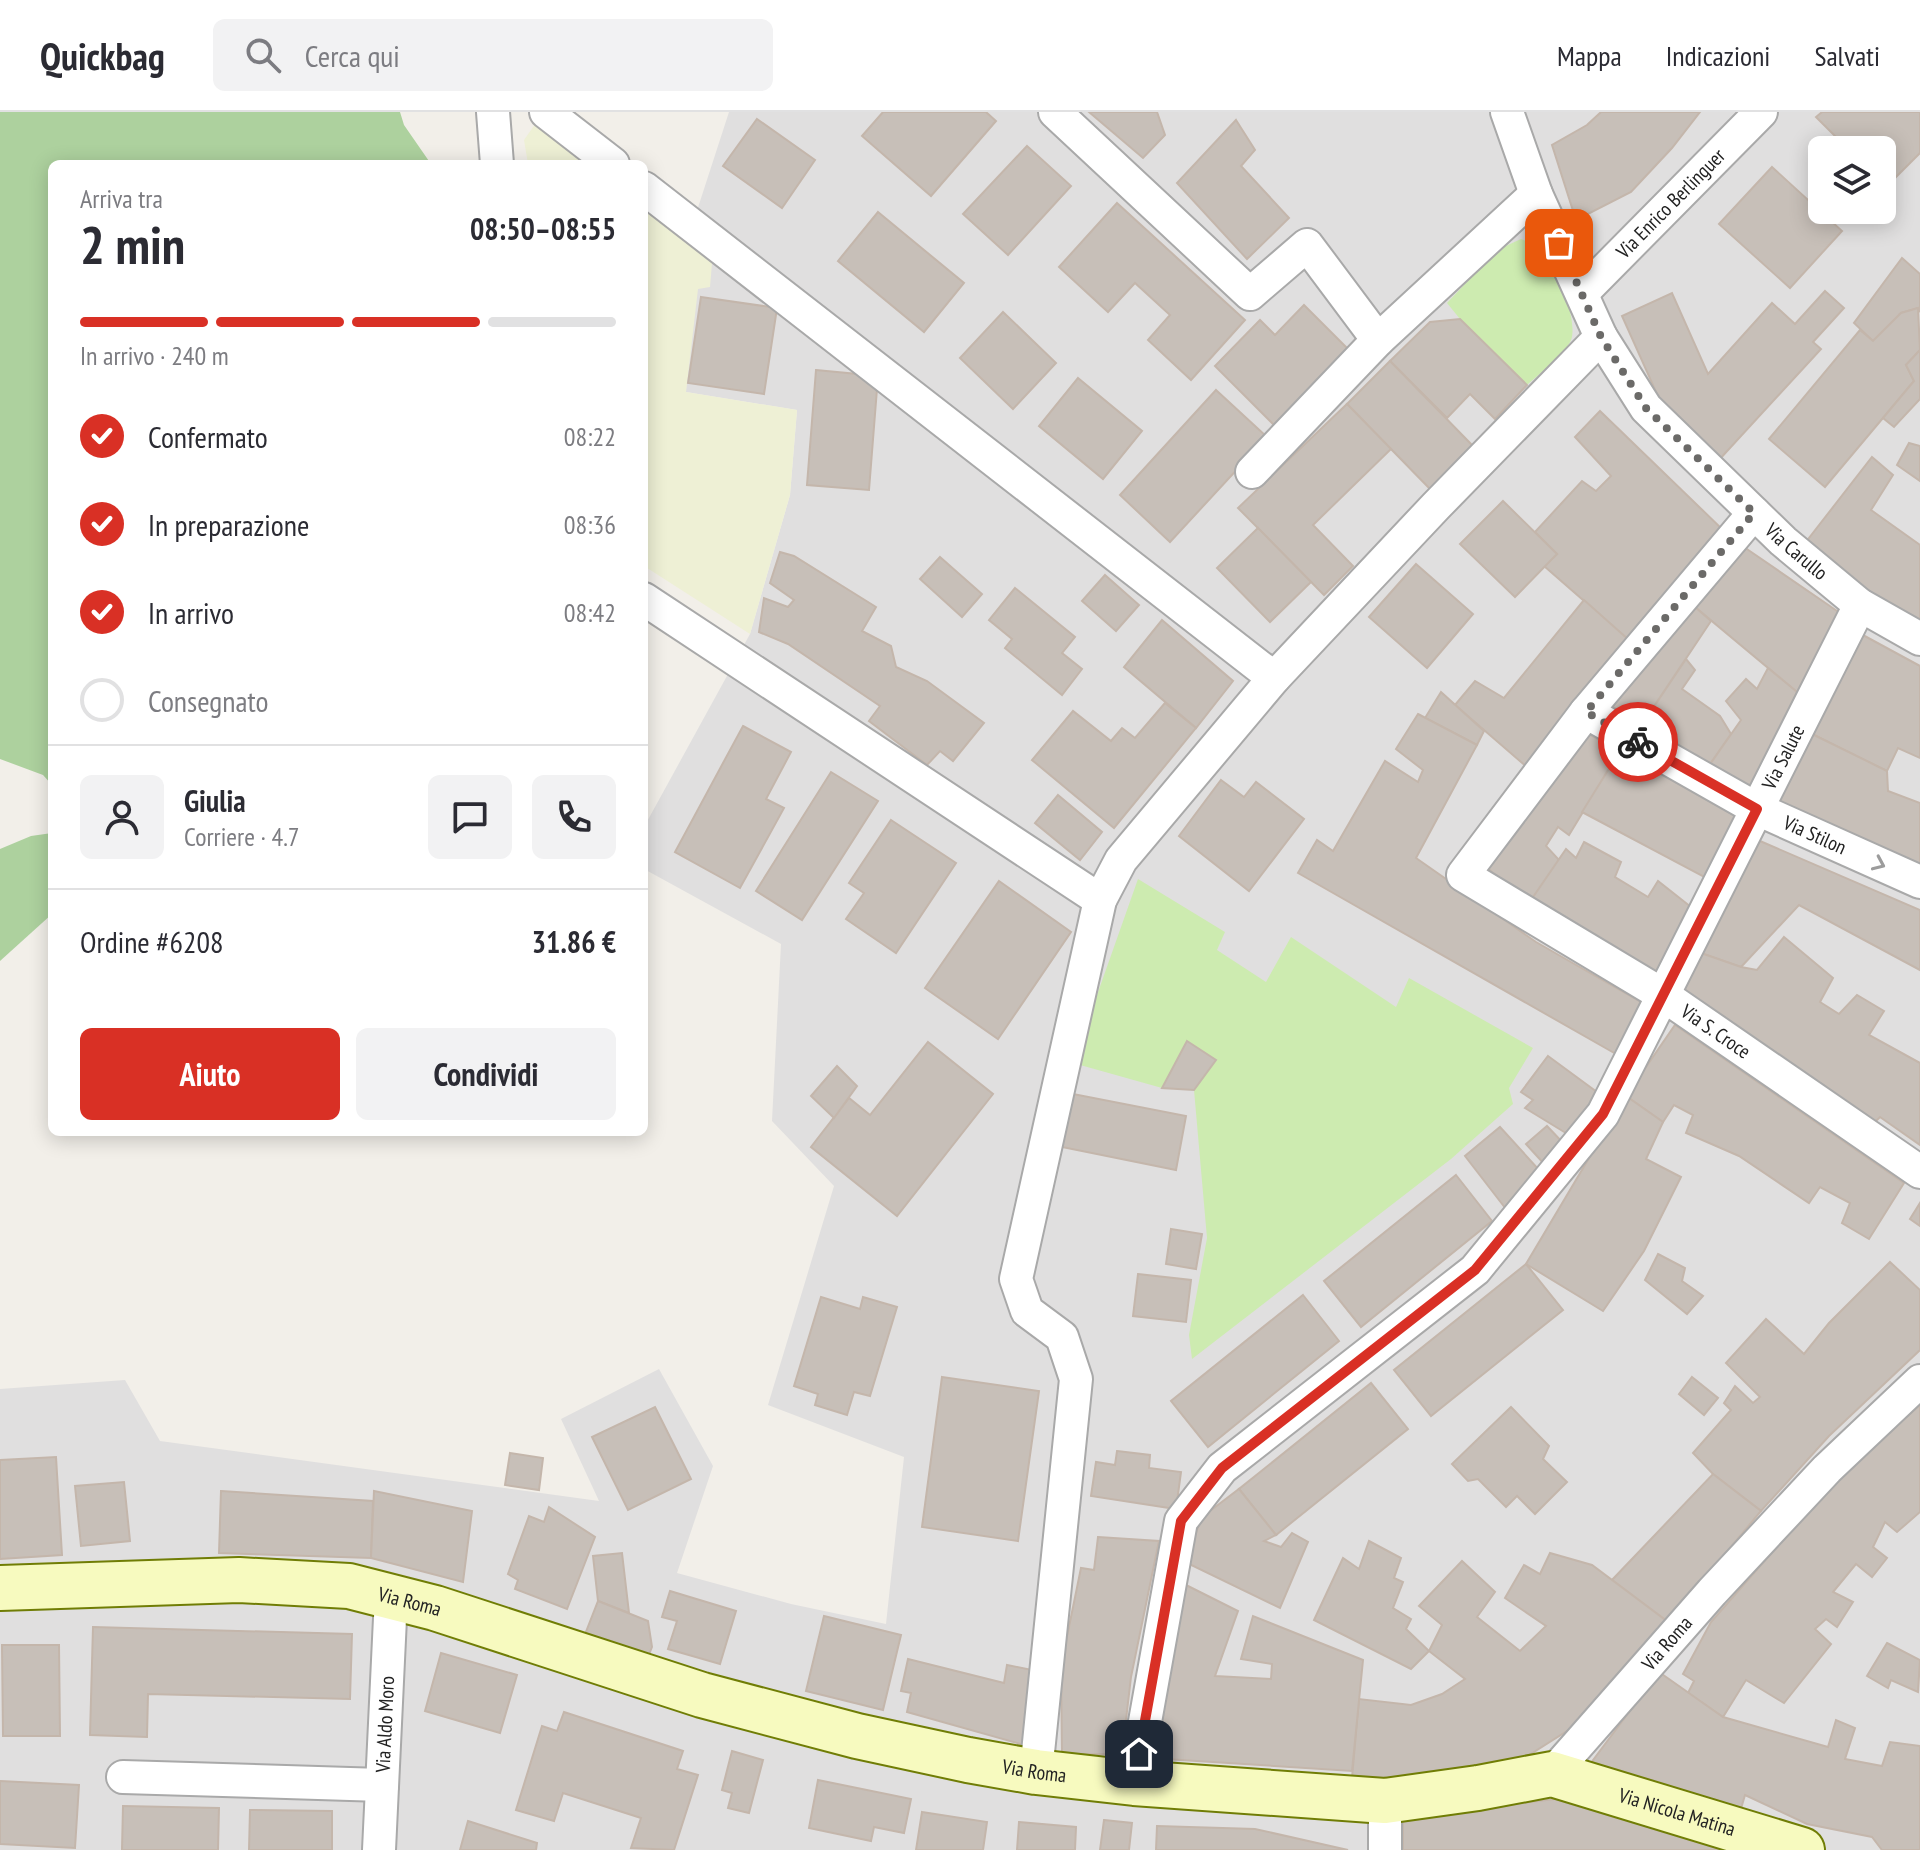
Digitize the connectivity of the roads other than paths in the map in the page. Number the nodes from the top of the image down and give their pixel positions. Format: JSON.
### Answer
{"nodes":[{"id":1,"x":493,"y":112,"type":"edge"},
{"id":2,"x":546,"y":112,"type":"edge"},
{"id":3,"x":1055,"y":112,"type":"edge"},
{"id":4,"x":1507,"y":112,"type":"edge"},
{"id":5,"x":1761,"y":112,"type":"edge"},
{"id":6,"x":497,"y":160,"type":"edge"},
{"id":7,"x":608,"y":160,"type":"edge"},
{"id":8,"x":648,"y":191,"type":"edge"},
{"id":9,"x":1536,"y":194,"type":"junction"},
{"id":10,"x":1582,"y":293,"type":"junction"},
{"id":11,"x":1601,"y":337,"type":"junction"},
{"id":12,"x":1378,"y":340,"type":"junction"},
{"id":13,"x":1252,"y":472,"type":"dead end"},
{"id":14,"x":1754,"y":513,"type":"junction"},
{"id":15,"x":648,"y":602,"type":"edge"},
{"id":16,"x":1860,"y":605,"type":"junction"},
{"id":17,"x":1920,"y":639,"type":"edge"},
{"id":18,"x":1274,"y":678,"type":"junction"},
{"id":19,"x":1586,"y":712,"type":"junction"},
{"id":20,"x":1757,"y":809,"type":"junction"},
{"id":21,"x":1920,"y":882,"type":"edge"},
{"id":22,"x":1100,"y":900,"type":"junction"},
{"id":23,"x":1663,"y":995,"type":"junction"},
{"id":24,"x":1920,"y":1172,"type":"edge"},
{"id":25,"x":1920,"y":1381,"type":"edge"},
{"id":26,"x":0,"y":1588,"type":"edge"},
{"id":27,"x":391,"y":1597,"type":"junction"},
{"id":28,"x":1036,"y":1772,"type":"junction"},
{"id":29,"x":1552,"y":1774,"type":"junction"},
{"id":30,"x":123,"y":1777,"type":"dead end"},
{"id":31,"x":1134,"y":1783,"type":"junction"},
{"id":32,"x":382,"y":1785,"type":"junction"},
{"id":33,"x":1385,"y":1801,"type":"junction"},
{"id":34,"x":379,"y":1850,"type":"edge"},
{"id":35,"x":1385,"y":1850,"type":"edge"},
{"id":36,"x":1802,"y":1850,"type":"edge"}],
"edges":[{"from":1,"to":6,"type":"street"},
{"from":2,"to":7,"type":"street"},
{"from":3,"to":12,"type":"street"},
{"from":4,"to":9,"type":"street","name":"Via Carullo"},
{"from":5,"to":10,"type":"street","name":"Via Enrico Berlinguer"},
{"from":8,"to":18,"type":"street"},
{"from":9,"to":10,"type":"street","name":"Via Carullo"},
{"from":9,"to":12,"type":"street"},
{"from":10,"to":11,"type":"street","name":"Via Carullo"},
{"from":11,"to":14,"type":"street","name":"Via Carullo"},
{"from":11,"to":18,"type":"street"},
{"from":12,"to":13,"type":"street"},
{"from":14,"to":16,"type":"street","name":"Via Carullo"},
{"from":14,"to":19,"type":"street"},
{"from":15,"to":22,"type":"street"},
{"from":16,"to":17,"type":"street","name":"Via Carullo"},
{"from":16,"to":20,"type":"street","name":"Via Salute"},
{"from":18,"to":22,"type":"street"},
{"from":19,"to":20,"type":"street","name":"Via Stilon"},
{"from":19,"to":23,"type":"street","name":"Via S. Croce"},
{"from":20,"to":21,"type":"street","name":"Via Stilon","one_way":true},
{"from":20,"to":23,"type":"street","name":"Via Salute"},
{"from":22,"to":28,"type":"street"},
{"from":23,"to":24,"type":"street","name":"Via S. Croce"},
{"from":23,"to":31,"type":"street","name":"Via Salute"},
{"from":25,"to":29,"type":"street","name":"Via Roma"},
{"from":26,"to":27,"type":"street","name":"Via Roma"},
{"from":27,"to":28,"type":"street","name":"Via Roma"},
{"from":27,"to":32,"type":"street","name":"Via Aldo Moro"},
{"from":28,"to":31,"type":"street","name":"Via Roma"},
{"from":29,"to":33,"type":"street","name":"Via Roma"},
{"from":29,"to":36,"type":"street","name":"Via Nicola Matina"},
{"from":30,"to":32,"type":"street"},
{"from":31,"to":33,"type":"street","name":"Via Roma"},
{"from":32,"to":34,"type":"street","name":"Via Aldo Moro"},
{"from":33,"to":35,"type":"street"}]}
